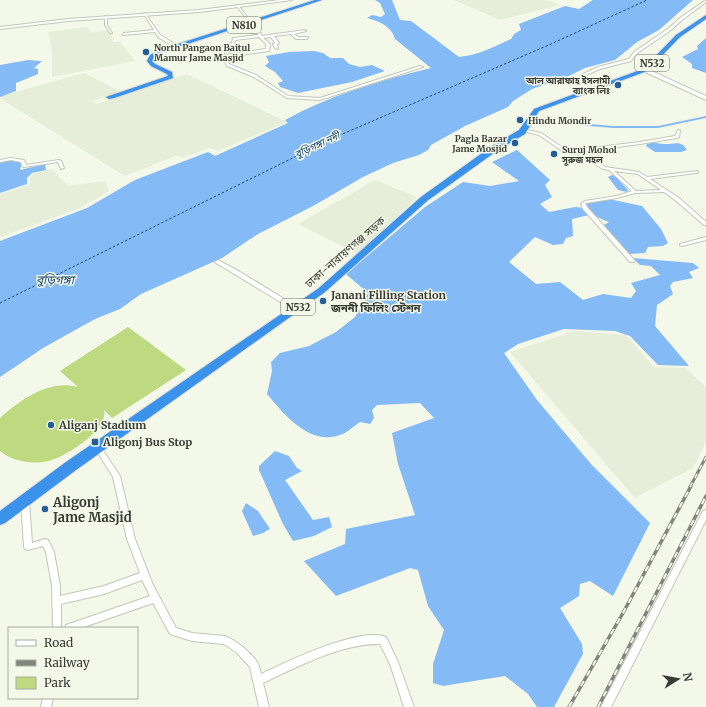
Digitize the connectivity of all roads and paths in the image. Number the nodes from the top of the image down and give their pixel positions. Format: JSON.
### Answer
{"nodes":[{"id":1,"x":290,"y":0,"type":"edge"},
{"id":2,"x":320,"y":0,"type":"edge"},
{"id":3,"x":706,"y":1,"type":"edge"},
{"id":4,"x":237,"y":6,"type":"junction"},
{"id":5,"x":145,"y":14,"type":"junction"},
{"id":6,"x":106,"y":17,"type":"junction"},
{"id":7,"x":706,"y":17,"type":"edge"},
{"id":8,"x":246,"y":24,"type":"junction"},
{"id":9,"x":0,"y":28,"type":"edge"},
{"id":10,"x":154,"y":31,"type":"junction"},
{"id":11,"x":305,"y":31,"type":"dead end"},
{"id":12,"x":111,"y":32,"type":"dead end"},
{"id":13,"x":292,"y":33,"type":"junction"},
{"id":14,"x":124,"y":34,"type":"dead end"},
{"id":15,"x":272,"y":35,"type":"junction"},
{"id":16,"x":261,"y":36,"type":"junction"},
{"id":17,"x":307,"y":38,"type":"dead end"},
{"id":18,"x":174,"y":45,"type":"junction"},
{"id":19,"x":277,"y":48,"type":"dead end"},
{"id":20,"x":223,"y":56,"type":"junction"},
{"id":21,"x":149,"y":62,"type":"junction"},
{"id":22,"x":421,"y":68,"type":"dead end"},
{"id":23,"x":645,"y":70,"type":"junction"},
{"id":24,"x":586,"y":74,"type":"dead end"},
{"id":25,"x":706,"y":98,"type":"edge"},
{"id":26,"x":524,"y":130,"type":"junction"},
{"id":27,"x":678,"y":131,"type":"dead end"},
{"id":28,"x":573,"y":151,"type":"junction"},
{"id":29,"x":0,"y":161,"type":"edge"},
{"id":30,"x":62,"y":168,"type":"dead end"},
{"id":31,"x":611,"y":170,"type":"junction"},
{"id":32,"x":696,"y":172,"type":"dead end"},
{"id":33,"x":646,"y":178,"type":"junction"},
{"id":34,"x":666,"y":191,"type":"junction"},
{"id":35,"x":635,"y":192,"type":"junction"},
{"id":36,"x":706,"y":224,"type":"edge"},
{"id":37,"x":706,"y":238,"type":"edge"},
{"id":38,"x":682,"y":245,"type":"dead end"},
{"id":39,"x":632,"y":261,"type":"dead end"},
{"id":40,"x":218,"y":262,"type":"dead end"},
{"id":41,"x":296,"y":308,"type":"junction"},
{"id":42,"x":98,"y":448,"type":"junction"},
{"id":43,"x":25,"y":499,"type":"junction"},
{"id":44,"x":706,"y":513,"type":"edge"},
{"id":45,"x":0,"y":519,"type":"edge"},
{"id":46,"x":144,"y":575,"type":"junction"},
{"id":47,"x":155,"y":598,"type":"junction"},
{"id":48,"x":56,"y":601,"type":"junction"},
{"id":49,"x":57,"y":627,"type":"edge"},
{"id":50,"x":72,"y":627,"type":"edge"},
{"id":51,"x":258,"y":680,"type":"junction"},
{"id":52,"x":264,"y":707,"type":"edge"},
{"id":53,"x":408,"y":707,"type":"edge"},
{"id":54,"x":606,"y":707,"type":"edge"}],
"edges":[{"from":1,"to":4,"type":"street"},
{"from":2,"to":8,"type":"highway","number":"N810"},
{"from":3,"to":24,"type":"street"},
{"from":4,"to":5,"type":"street"},
{"from":4,"to":8,"type":"street"},
{"from":5,"to":6,"type":"street"},
{"from":5,"to":10,"type":"street"},
{"from":6,"to":9,"type":"street"},
{"from":6,"to":12,"type":"street"},
{"from":7,"to":23,"type":"highway","number":"N532"},
{"from":8,"to":16,"type":"street"},
{"from":8,"to":18,"type":"highway","number":"N810"},
{"from":10,"to":14,"type":"street"},
{"from":10,"to":18,"type":"street"},
{"from":11,"to":13,"type":"street"},
{"from":13,"to":15,"type":"street"},
{"from":13,"to":17,"type":"street"},
{"from":15,"to":16,"type":"street"},
{"from":15,"to":19,"type":"street"},
{"from":16,"to":20,"type":"street"},
{"from":16,"to":20,"type":"street"},
{"from":18,"to":21,"type":"highway","number":"N810"},
{"from":20,"to":22,"type":"street"},
{"from":21,"to":21,"type":"highway"},
{"from":23,"to":25,"type":"street"},
{"from":23,"to":26,"type":"highway","name":"ঢাকা-নারায়ণগঞ্জ সড়ক","number":"N532"},
{"from":26,"to":28,"type":"street"},
{"from":26,"to":41,"type":"highway","name":"ঢাকা-নারায়ণগঞ্জ সড়ক","number":"N532"},
{"from":27,"to":28,"type":"street"},
{"from":28,"to":31,"type":"street"},
{"from":29,"to":30,"type":"street"},
{"from":31,"to":33,"type":"street"},
{"from":31,"to":35,"type":"street"},
{"from":32,"to":33,"type":"street"},
{"from":33,"to":34,"type":"street"},
{"from":34,"to":35,"type":"street"},
{"from":34,"to":36,"type":"street"},
{"from":35,"to":39,"type":"street"},
{"from":37,"to":38,"type":"street"},
{"from":40,"to":41,"type":"street"},
{"from":41,"to":42,"type":"highway","name":"ঢাকা-নারায়ণগঞ্জ সড়ক","number":"N532"},
{"from":42,"to":43,"type":"highway","name":"ঢাকা-নারায়ণগঞ্জ সড়ক","number":"N532"},
{"from":42,"to":46,"type":"street"},
{"from":43,"to":45,"type":"highway","name":"ঢাকা-নারায়ণগঞ্জ সড়ক","number":"N532"},
{"from":43,"to":48,"type":"street"},
{"from":44,"to":54,"type":"street"},
{"from":46,"to":47,"type":"street"},
{"from":46,"to":48,"type":"street"},
{"from":47,"to":50,"type":"street"},
{"from":47,"to":51,"type":"street"},
{"from":48,"to":49,"type":"street"},
{"from":51,"to":52,"type":"street"},
{"from":51,"to":53,"type":"street"}]}
